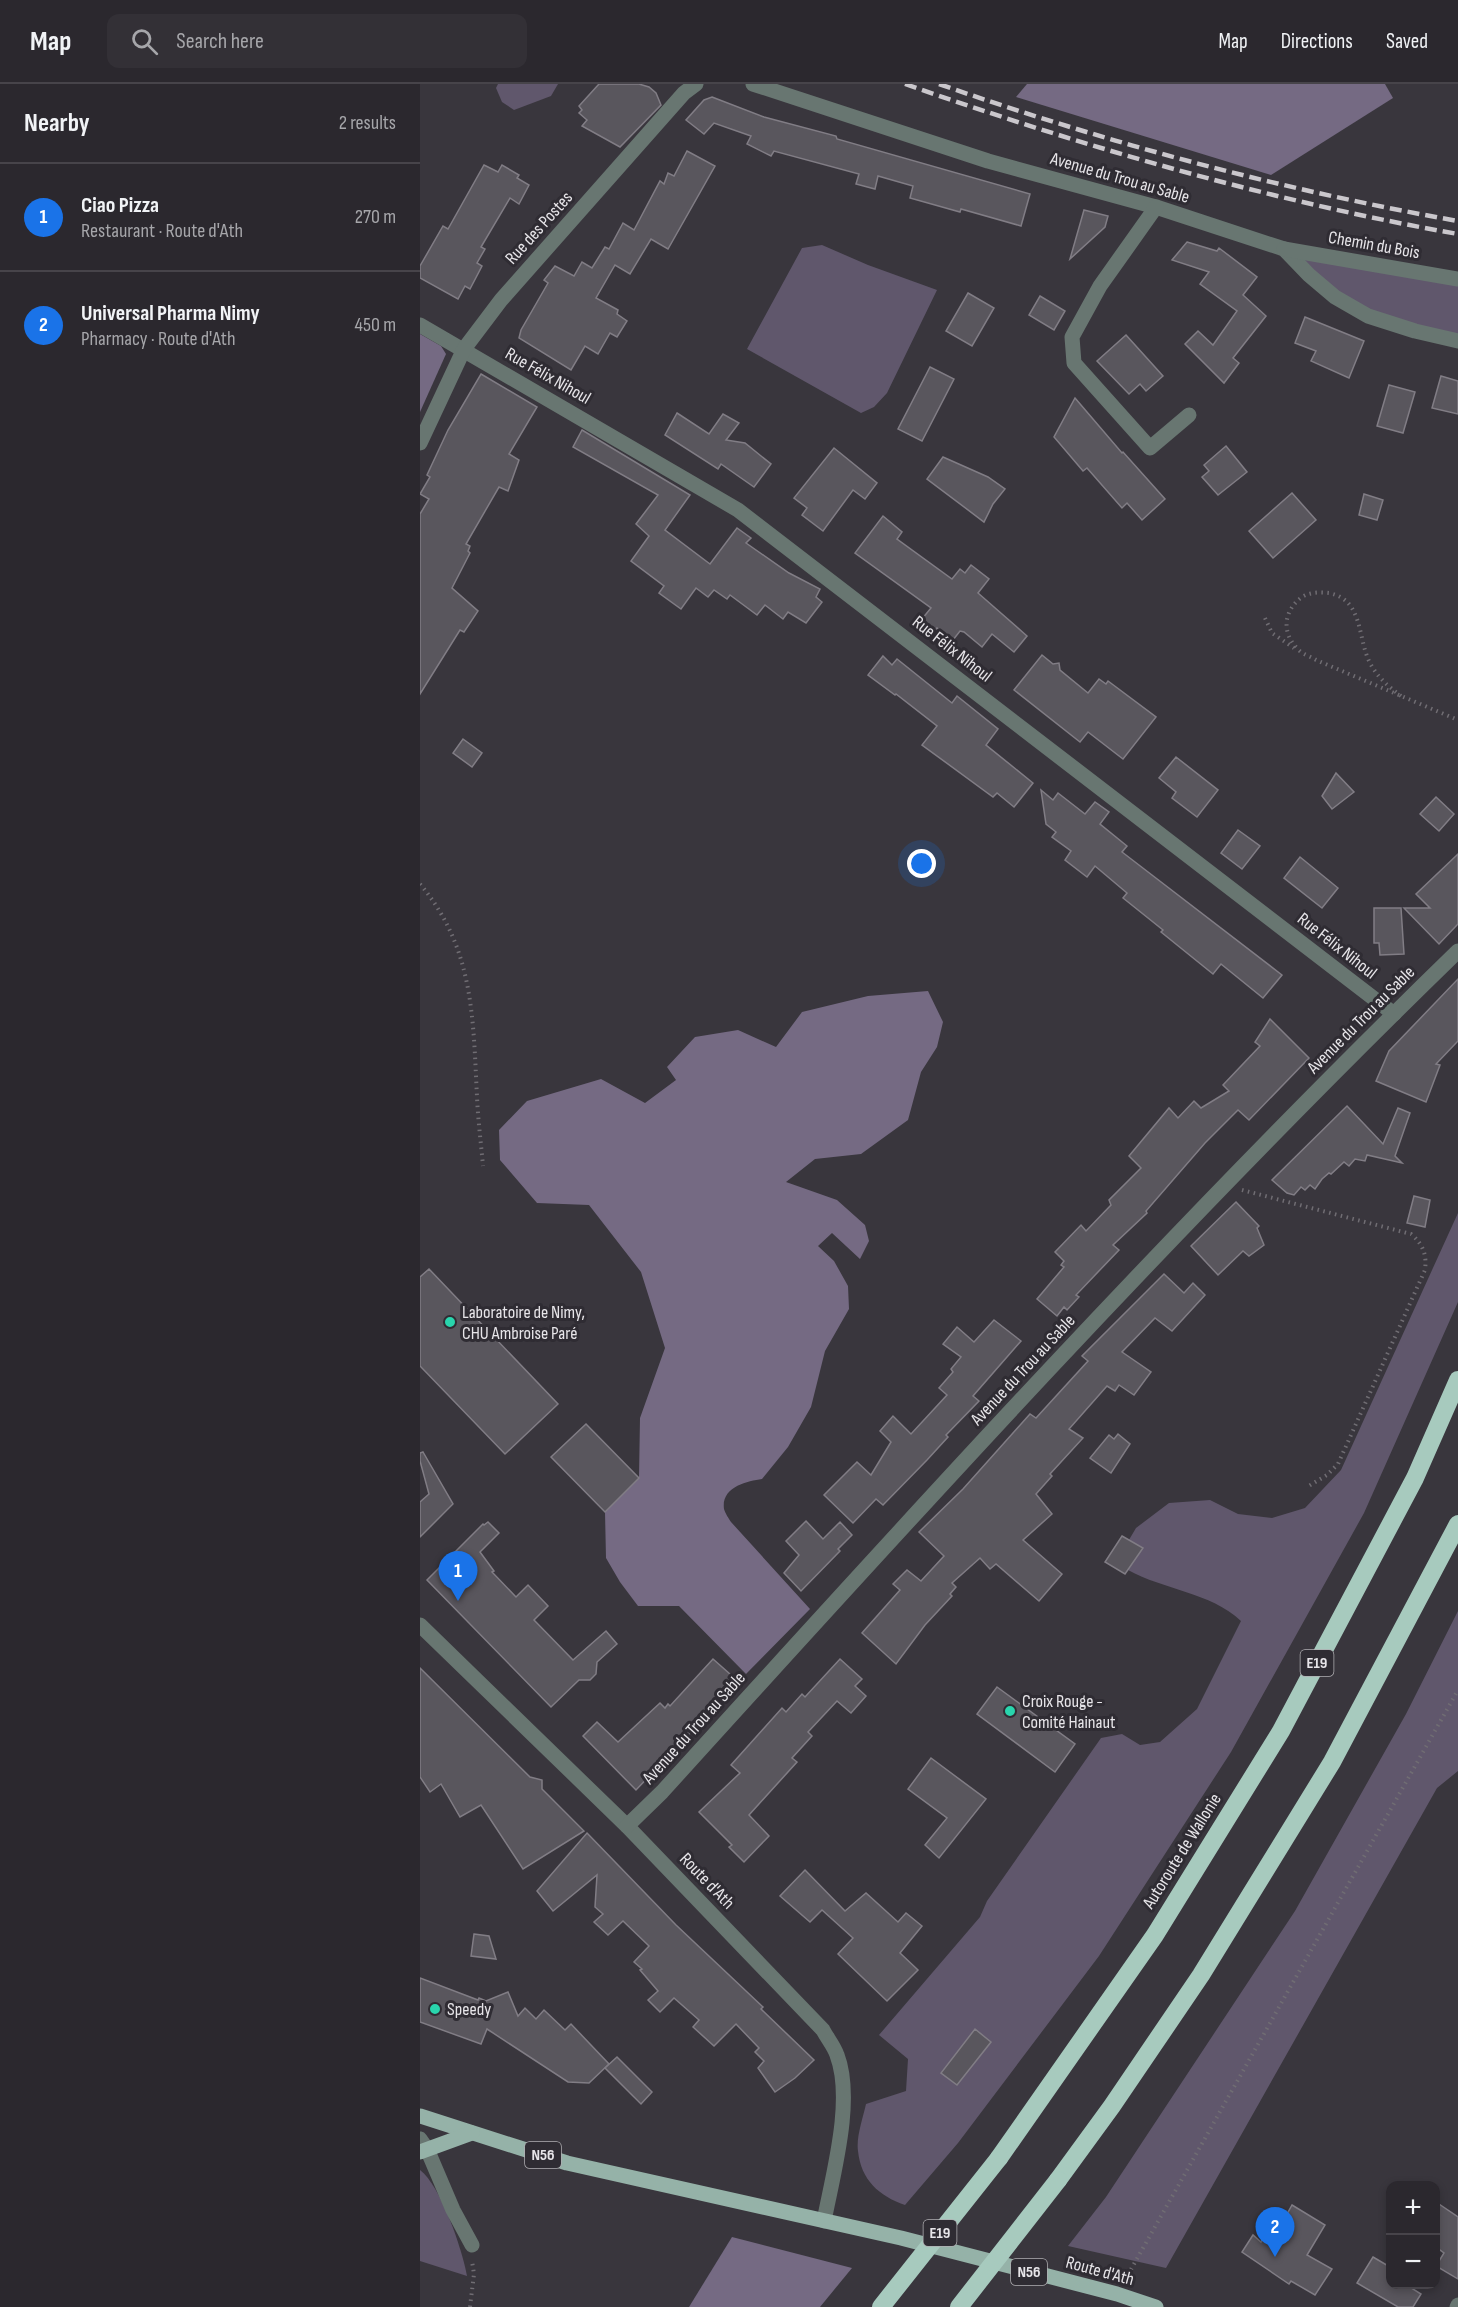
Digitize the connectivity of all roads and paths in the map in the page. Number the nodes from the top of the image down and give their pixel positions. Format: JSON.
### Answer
{"nodes":[{"id":1,"x":696,"y":84,"type":"edge"},
{"id":2,"x":753,"y":84,"type":"edge"},
{"id":3,"x":1156,"y":207,"type":"junction"},
{"id":4,"x":1284,"y":249,"type":"junction"},
{"id":5,"x":1458,"y":279,"type":"edge"},
{"id":6,"x":420,"y":325,"type":"edge"},
{"id":7,"x":1458,"y":341,"type":"edge"},
{"id":8,"x":464,"y":349,"type":"junction"},
{"id":9,"x":1189,"y":415,"type":"dead end"},
{"id":10,"x":420,"y":442,"type":"edge"},
{"id":11,"x":1265,"y":618,"type":"dead end"},
{"id":12,"x":1298,"y":650,"type":"junction"},
{"id":13,"x":1401,"y":696,"type":"junction"},
{"id":14,"x":1458,"y":720,"type":"edge"},
{"id":15,"x":420,"y":884,"type":"edge"},
{"id":16,"x":1458,"y":951,"type":"edge"},
{"id":17,"x":1394,"y":1014,"type":"junction"},
{"id":18,"x":483,"y":1166,"type":"dead end"},
{"id":19,"x":1224,"y":1186,"type":"junction"},
{"id":20,"x":1458,"y":1380,"type":"edge"},
{"id":21,"x":1307,"y":1487,"type":"dead end"},
{"id":22,"x":1458,"y":1524,"type":"edge"},
{"id":23,"x":420,"y":1625,"type":"edge"},
{"id":24,"x":1458,"y":1690,"type":"edge"},
{"id":25,"x":627,"y":1826,"type":"junction"},
{"id":26,"x":420,"y":2116,"type":"edge"},
{"id":27,"x":472,"y":2133,"type":"junction"},
{"id":28,"x":422,"y":2146,"type":"edge"},
{"id":29,"x":824,"y":2221,"type":"junction"},
{"id":30,"x":472,"y":2245,"type":"joint"},
{"id":31,"x":1117,"y":2294,"type":"junction"},
{"id":32,"x":470,"y":2307,"type":"edge"},
{"id":33,"x":881,"y":2307,"type":"edge"},
{"id":34,"x":959,"y":2307,"type":"edge"},
{"id":35,"x":1156,"y":2307,"type":"edge"}],
"edges":[{"from":1,"to":8,"type":"street","name":"Rue des Postes"},
{"from":2,"to":3,"type":"street","name":"Avenue du Trou au Sable"},
{"from":3,"to":4,"type":"street","name":"Avenue du Trou au Sable"},
{"from":3,"to":9,"type":"street"},
{"from":4,"to":5,"type":"street","name":"Chemin du Bois"},
{"from":4,"to":7,"type":"street","name":"Avenue du Trou au Sable"},
{"from":6,"to":8,"type":"street"},
{"from":8,"to":10,"type":"street","name":"Rue des Postes"},
{"from":8,"to":17,"type":"street","name":"Rue Félix Nihoul"},
{"from":11,"to":12,"type":"path"},
{"from":12,"to":13,"type":"path"},
{"from":12,"to":13,"type":"path"},
{"from":13,"to":14,"type":"path"},
{"from":15,"to":18,"type":"path"},
{"from":16,"to":17,"type":"street","name":"Avenue du Trou au Sable"},
{"from":17,"to":19,"type":"street","name":"Avenue du Trou au Sable"},
{"from":19,"to":21,"type":"path"},
{"from":19,"to":25,"type":"street","name":"Avenue du Trou au Sable"},
{"from":20,"to":33,"type":"highway","name":"Autoroute de Wallonie","number":"E19","bridge":true},
{"from":22,"to":34,"type":"highway","bridge":true},
{"from":23,"to":25,"type":"street","name":"Route d'Ath"},
{"from":24,"to":31,"type":"path"},
{"from":25,"to":29,"type":"street","name":"Route d'Ath"},
{"from":26,"to":27,"type":"main road","name":"Route d'Ath","number":"N56"},
{"from":27,"to":28,"type":"main road"},
{"from":27,"to":29,"type":"main road","name":"Route d'Ath","number":"N56"},
{"from":28,"to":30,"type":"street"},
{"from":29,"to":31,"type":"main road","name":"Route d'Ath","number":"N56"},
{"from":30,"to":32,"type":"path"},
{"from":31,"to":35,"type":"main road","name":"Route d'Ath","number":"N56"}]}
